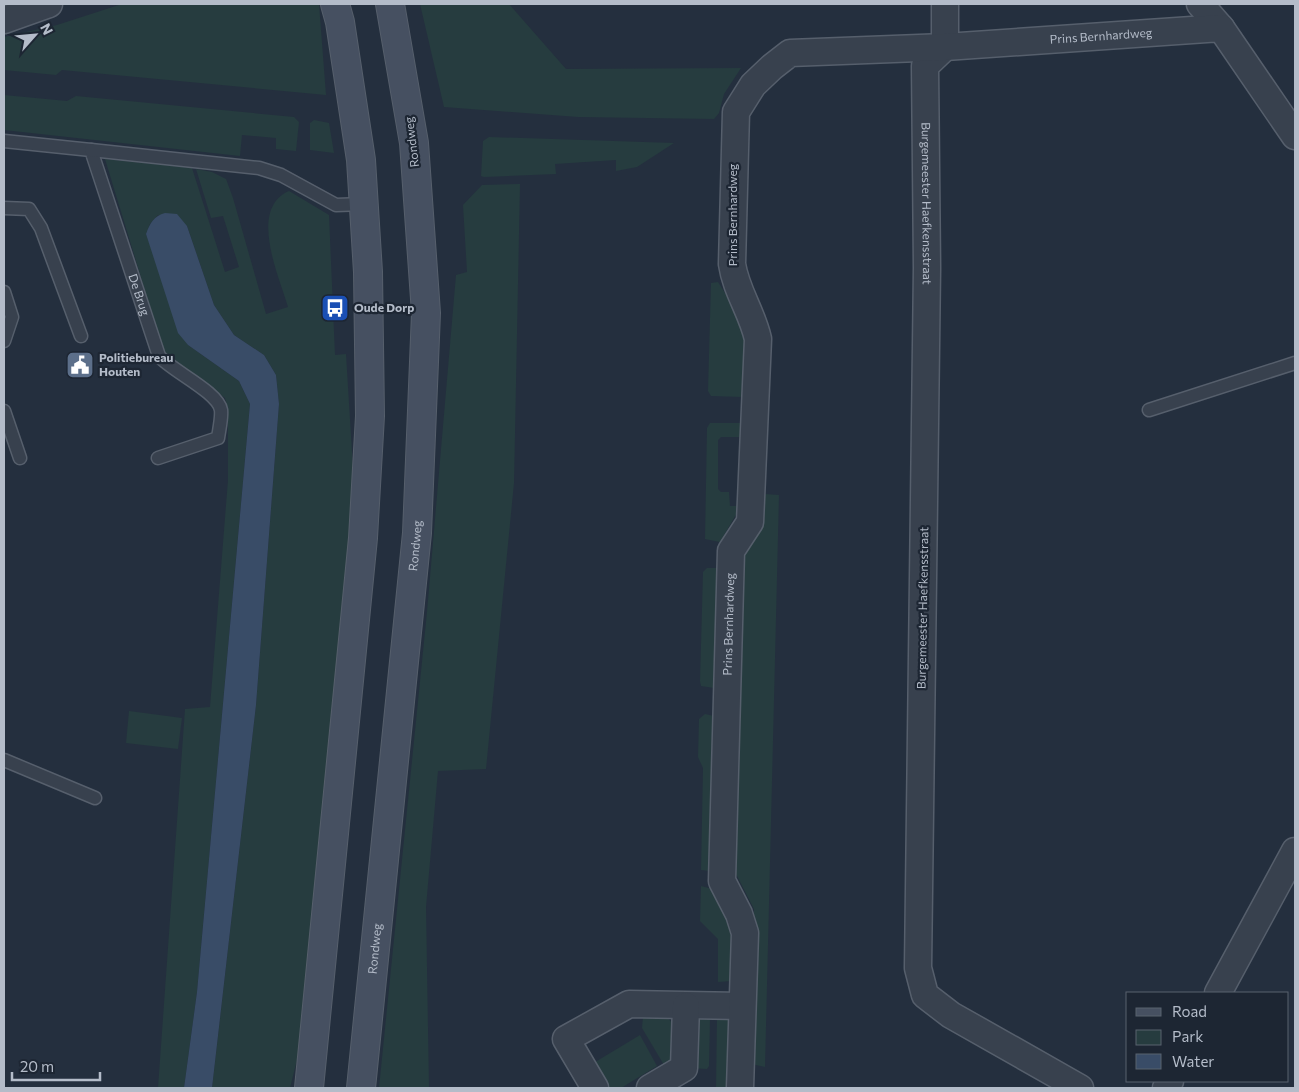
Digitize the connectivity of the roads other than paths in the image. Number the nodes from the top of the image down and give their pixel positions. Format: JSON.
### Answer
{"nodes":[{"id":1,"x":49,"y":4,"type":"edge"},
{"id":2,"x":335,"y":4,"type":"edge"},
{"id":3,"x":390,"y":4,"type":"edge"},
{"id":4,"x":946,"y":4,"type":"edge"},
{"id":5,"x":1200,"y":4,"type":"edge"},
{"id":6,"x":4,"y":20,"type":"edge"},
{"id":7,"x":1221,"y":28,"type":"junction"},
{"id":8,"x":945,"y":47,"type":"junction"},
{"id":9,"x":1295,"y":136,"type":"edge"},
{"id":10,"x":4,"y":141,"type":"edge"},
{"id":11,"x":91,"y":150,"type":"junction"},
{"id":12,"x":364,"y":204,"type":"junction"},
{"id":13,"x":4,"y":208,"type":"edge"},
{"id":14,"x":4,"y":292,"type":"edge"},
{"id":15,"x":81,"y":336,"type":"dead end"},
{"id":16,"x":4,"y":341,"type":"edge"},
{"id":17,"x":1295,"y":363,"type":"edge"},
{"id":18,"x":1149,"y":410,"type":"dead end"},
{"id":19,"x":4,"y":411,"type":"edge"},
{"id":20,"x":20,"y":458,"type":"dead end"},
{"id":21,"x":158,"y":458,"type":"dead end"},
{"id":22,"x":4,"y":760,"type":"edge"},
{"id":23,"x":95,"y":798,"type":"dead end"},
{"id":24,"x":1295,"y":851,"type":"edge"},
{"id":25,"x":1219,"y":992,"type":"edge"},
{"id":26,"x":686,"y":1006,"type":"junction"},
{"id":27,"x":742,"y":1006,"type":"junction"},
{"id":28,"x":309,"y":1088,"type":"edge"},
{"id":29,"x":361,"y":1088,"type":"edge"},
{"id":30,"x":595,"y":1088,"type":"edge"},
{"id":31,"x":650,"y":1088,"type":"edge"},
{"id":32,"x":740,"y":1088,"type":"edge"},
{"id":33,"x":1080,"y":1088,"type":"edge"}],
"edges":[{"from":1,"to":6,"type":"street"},
{"from":2,"to":12,"type":"main road"},
{"from":3,"to":29,"type":"main road","name":"Rondweg"},
{"from":4,"to":8,"type":"street"},
{"from":5,"to":7,"type":"street"},
{"from":7,"to":8,"type":"street","name":"Prins Bernhardweg"},
{"from":7,"to":9,"type":"street"},
{"from":8,"to":27,"type":"street","name":"Prins Bernhardweg"},
{"from":8,"to":33,"type":"street","name":"Burgemeester Haefkensstraat"},
{"from":10,"to":11,"type":"lane"},
{"from":11,"to":12,"type":"lane"},
{"from":11,"to":21,"type":"lane","name":"De Brug"},
{"from":12,"to":28,"type":"main road"},
{"from":13,"to":15,"type":"lane"},
{"from":14,"to":16,"type":"lane"},
{"from":17,"to":18,"type":"lane"},
{"from":19,"to":20,"type":"lane"},
{"from":22,"to":23,"type":"lane"},
{"from":24,"to":25,"type":"street"},
{"from":26,"to":27,"type":"street"},
{"from":26,"to":30,"type":"street"},
{"from":26,"to":31,"type":"street"},
{"from":27,"to":32,"type":"street","name":"Prins Bernhardweg"}]}
